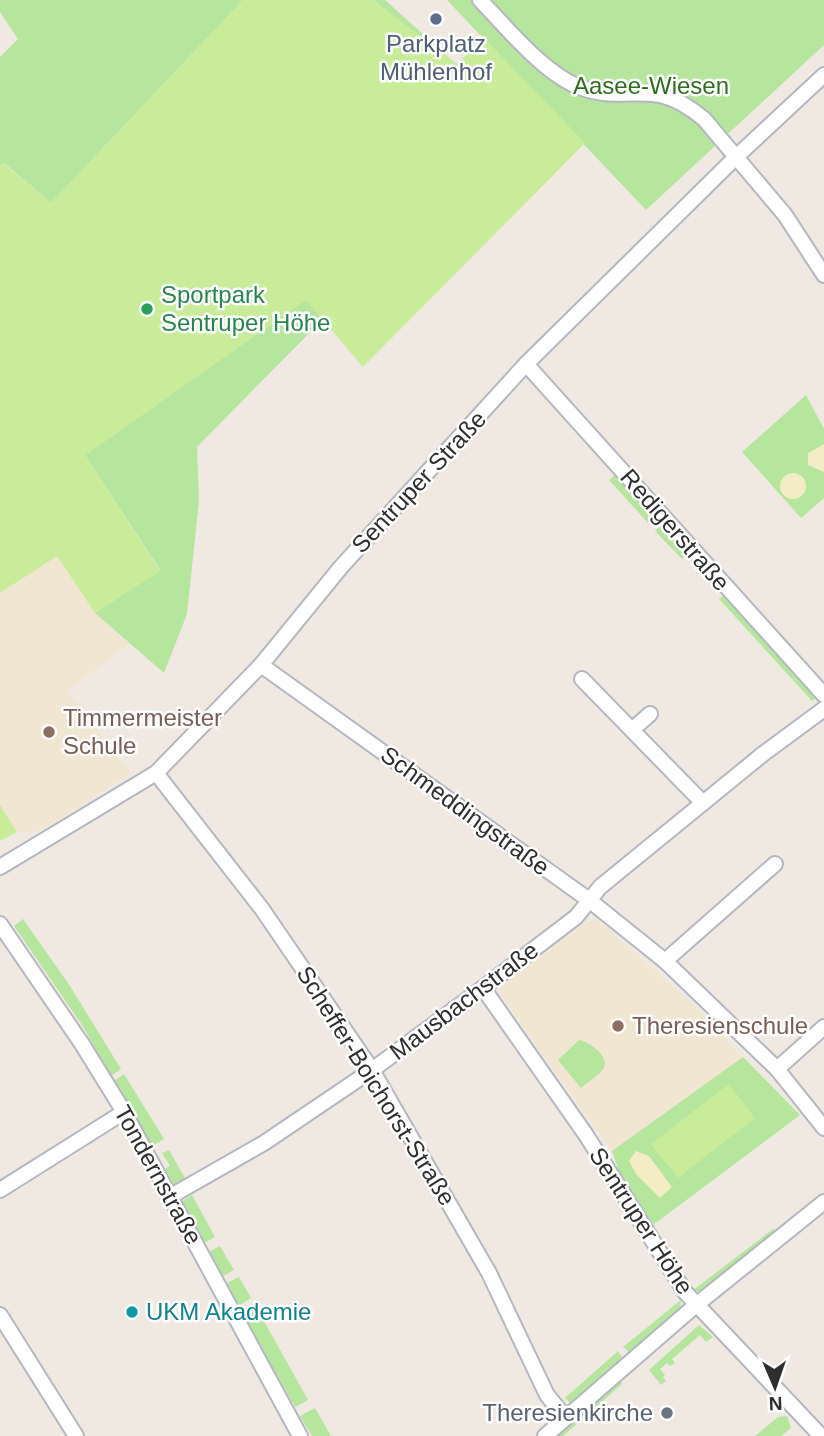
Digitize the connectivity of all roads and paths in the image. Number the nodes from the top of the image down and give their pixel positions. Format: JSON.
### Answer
{"nodes":[{"id":1,"x":480,"y":0,"type":"edge"},
{"id":2,"x":824,"y":75,"type":"edge"},
{"id":3,"x":736,"y":157,"type":"junction"},
{"id":4,"x":824,"y":275,"type":"edge"},
{"id":5,"x":526,"y":363,"type":"junction"},
{"id":6,"x":261,"y":665,"type":"junction"},
{"id":7,"x":582,"y":679,"type":"dead end"},
{"id":8,"x":824,"y":695,"type":"edge"},
{"id":9,"x":824,"y":709,"type":"edge"},
{"id":10,"x":650,"y":714,"type":"dead end"},
{"id":11,"x":633,"y":729,"type":"junction"},
{"id":12,"x":156,"y":774,"type":"junction"},
{"id":13,"x":703,"y":803,"type":"junction"},
{"id":14,"x":775,"y":864,"type":"dead end"},
{"id":15,"x":0,"y":867,"type":"edge"},
{"id":16,"x":590,"y":900,"type":"junction"},
{"id":17,"x":0,"y":925,"type":"edge"},
{"id":18,"x":666,"y":961,"type":"junction"},
{"id":19,"x":483,"y":988,"type":"junction"},
{"id":20,"x":824,"y":1027,"type":"edge"},
{"id":21,"x":372,"y":1069,"type":"junction"},
{"id":22,"x":778,"y":1069,"type":"junction"},
{"id":23,"x":124,"y":1112,"type":"junction"},
{"id":24,"x":824,"y":1128,"type":"edge"},
{"id":25,"x":0,"y":1190,"type":"edge"},
{"id":26,"x":171,"y":1196,"type":"junction"},
{"id":27,"x":824,"y":1202,"type":"edge"},
{"id":28,"x":696,"y":1305,"type":"junction"},
{"id":29,"x":0,"y":1315,"type":"edge"},
{"id":30,"x":565,"y":1417,"type":"junction"},
{"id":31,"x":76,"y":1436,"type":"edge"},
{"id":32,"x":300,"y":1436,"type":"edge"},
{"id":33,"x":545,"y":1436,"type":"edge"},
{"id":34,"x":821,"y":1436,"type":"edge"}],
"edges":[{"from":1,"to":3,"type":"street"},
{"from":2,"to":3,"type":"street","name":"Sentruper Straße"},
{"from":3,"to":4,"type":"street"},
{"from":3,"to":5,"type":"street","name":"Sentruper Straße"},
{"from":5,"to":6,"type":"street","name":"Sentruper Straße"},
{"from":5,"to":8,"type":"street","name":"Redigerstraße"},
{"from":6,"to":12,"type":"street","name":"Sentruper Straße"},
{"from":6,"to":16,"type":"street","name":"Schmeddingstraße"},
{"from":7,"to":11,"type":"street"},
{"from":9,"to":13,"type":"street","name":"Mausbachstraße"},
{"from":10,"to":11,"type":"street"},
{"from":11,"to":13,"type":"street"},
{"from":12,"to":15,"type":"street","name":"Sentruper Straße"},
{"from":12,"to":21,"type":"street","name":"Scheffer-Boichorst-Straße"},
{"from":13,"to":16,"type":"street","name":"Mausbachstraße"},
{"from":14,"to":18,"type":"street"},
{"from":16,"to":18,"type":"street","name":"Schmeddingstraße"},
{"from":16,"to":19,"type":"street","name":"Mausbachstraße"},
{"from":17,"to":23,"type":"street","name":"Tondernstraße"},
{"from":18,"to":22,"type":"street","name":"Schmeddingstraße"},
{"from":19,"to":21,"type":"street","name":"Mausbachstraße"},
{"from":19,"to":28,"type":"street","name":"Sentruper Höhe"},
{"from":20,"to":22,"type":"street"},
{"from":21,"to":26,"type":"street","name":"Mausbachstraße"},
{"from":21,"to":30,"type":"street","name":"Scheffer-Boichorst-Straße"},
{"from":22,"to":24,"type":"street","name":"Schmeddingstraße"},
{"from":23,"to":25,"type":"street"},
{"from":23,"to":26,"type":"street","name":"Tondernstraße"},
{"from":26,"to":32,"type":"street","name":"Tondernstraße"},
{"from":27,"to":28,"type":"street"},
{"from":28,"to":30,"type":"street"},
{"from":28,"to":34,"type":"street","name":"Sentruper Höhe"},
{"from":29,"to":31,"type":"street"},
{"from":30,"to":33,"type":"street"}]}
